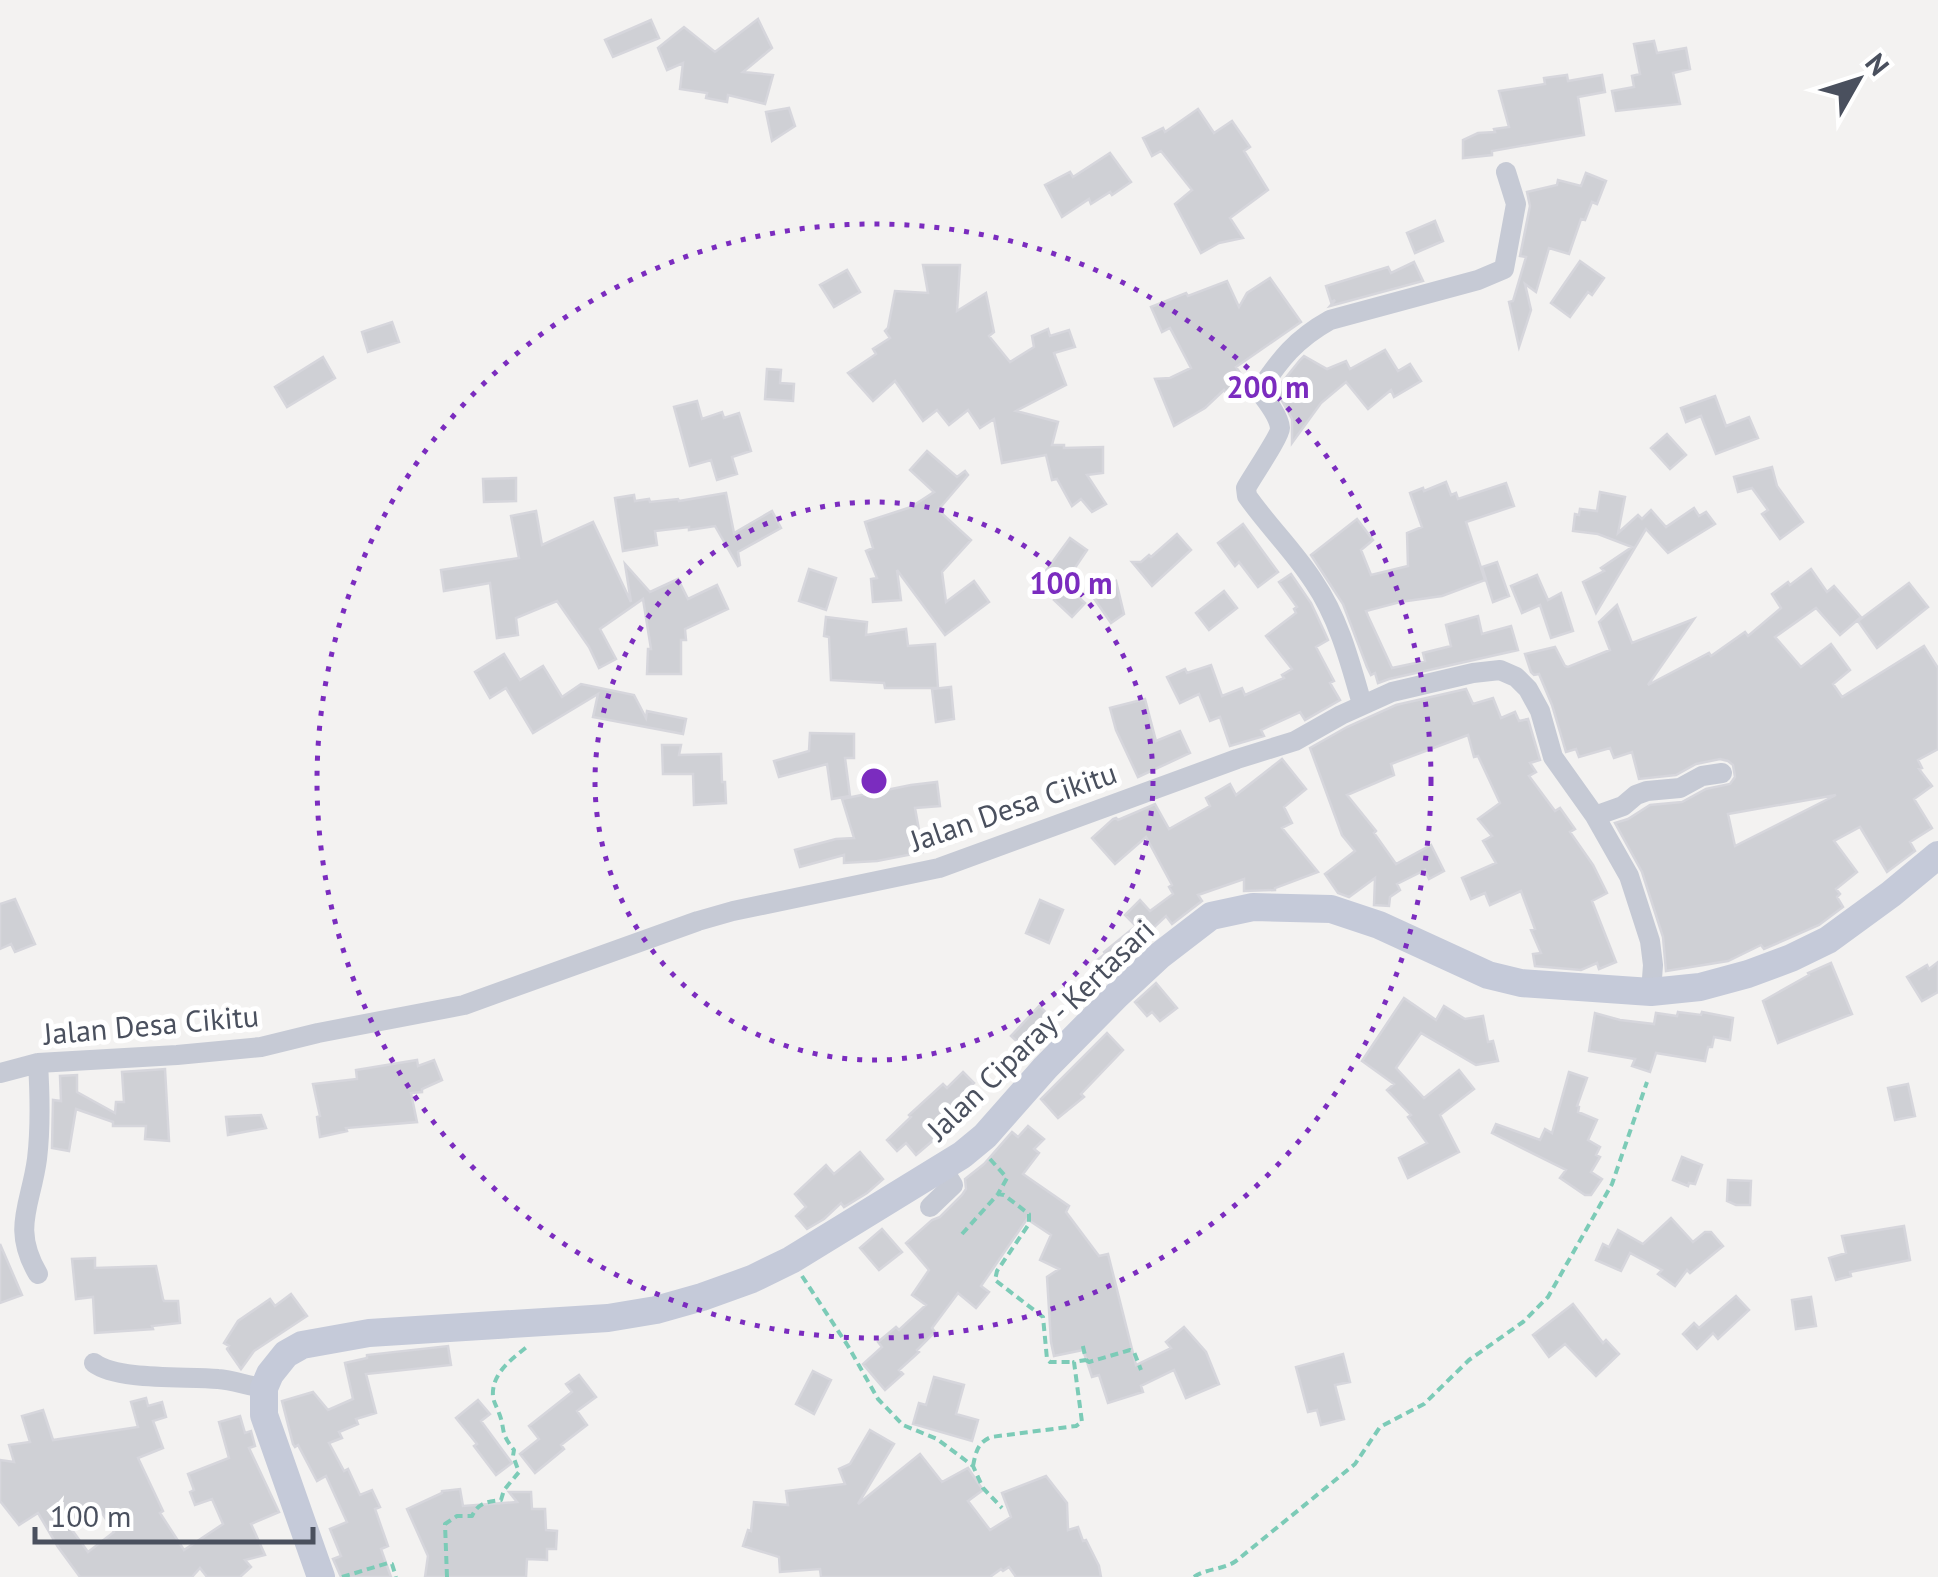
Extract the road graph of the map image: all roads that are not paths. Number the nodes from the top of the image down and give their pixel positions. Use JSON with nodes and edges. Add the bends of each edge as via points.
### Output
{"nodes":[{"id":1,"x":1506,"y":172,"type":"dead end"},
{"id":2,"x":1362,"y":704,"type":"junction"},
{"id":3,"x":1722,"y":773,"type":"dead end"},
{"id":4,"x":1595,"y":816,"type":"junction"},
{"id":5,"x":1938,"y":856,"type":"edge"},
{"id":6,"x":1652,"y":992,"type":"junction"},
{"id":7,"x":38,"y":1063,"type":"junction"},
{"id":8,"x":0,"y":1073,"type":"edge"},
{"id":9,"x":942,"y":1169,"type":"junction"},
{"id":10,"x":930,"y":1207,"type":"dead end"},
{"id":11,"x":38,"y":1274,"type":"dead end"},
{"id":12,"x":94,"y":1363,"type":"dead end"},
{"id":13,"x":264,"y":1388,"type":"junction"},
{"id":14,"x":322,"y":1577,"type":"edge"}],
"edges":[{"from":1,"to":2,"type":"street","via":[[1516,204],[1504,269],[1330,320],[1291,347],[1259,391],[1280,427],[1247,496],[1322,594]]},
{"from":2,"to":4,"type":"street","name":"Jalan Desa Cikitu","via":[[1421,684],[1507,672],[1528,689],[1554,757]]},
{"from":2,"to":7,"type":"street","name":"Jalan Desa Cikitu","via":[[1294,742],[940,868],[698,920],[464,1005],[261,1047]]},
{"from":3,"to":4,"type":"street","via":[[1636,795]]},
{"from":4,"to":6,"type":"street","name":"Jalan Desa Cikitu","via":[[1644,918]]},
{"from":5,"to":6,"type":"main road","name":"Jalan Ciparay - Kertasari","via":[[1828,940],[1791,958],[1728,980]]},
{"from":6,"to":9,"type":"main road","name":"Jalan Ciparay - Kertasari","via":[[1488,976],[1331,909],[1234,909],[1211,916],[1159,956],[985,1136]]},
{"from":7,"to":8,"type":"street","name":"Jalan Desa Cikitu"},
{"from":7,"to":11,"type":"street","via":[[42,1117],[24,1216],[24,1242]]},
{"from":9,"to":10,"type":"street","via":[[953,1185]]},
{"from":9,"to":13,"type":"main road","name":"Jalan Ciparay - Kertasari","via":[[791,1260],[726,1290],[608,1318],[369,1333],[302,1345],[276,1364]]},
{"from":12,"to":13,"type":"street","via":[[122,1374]]},
{"from":13,"to":14,"type":"main road","via":[[264,1415]]}]}
